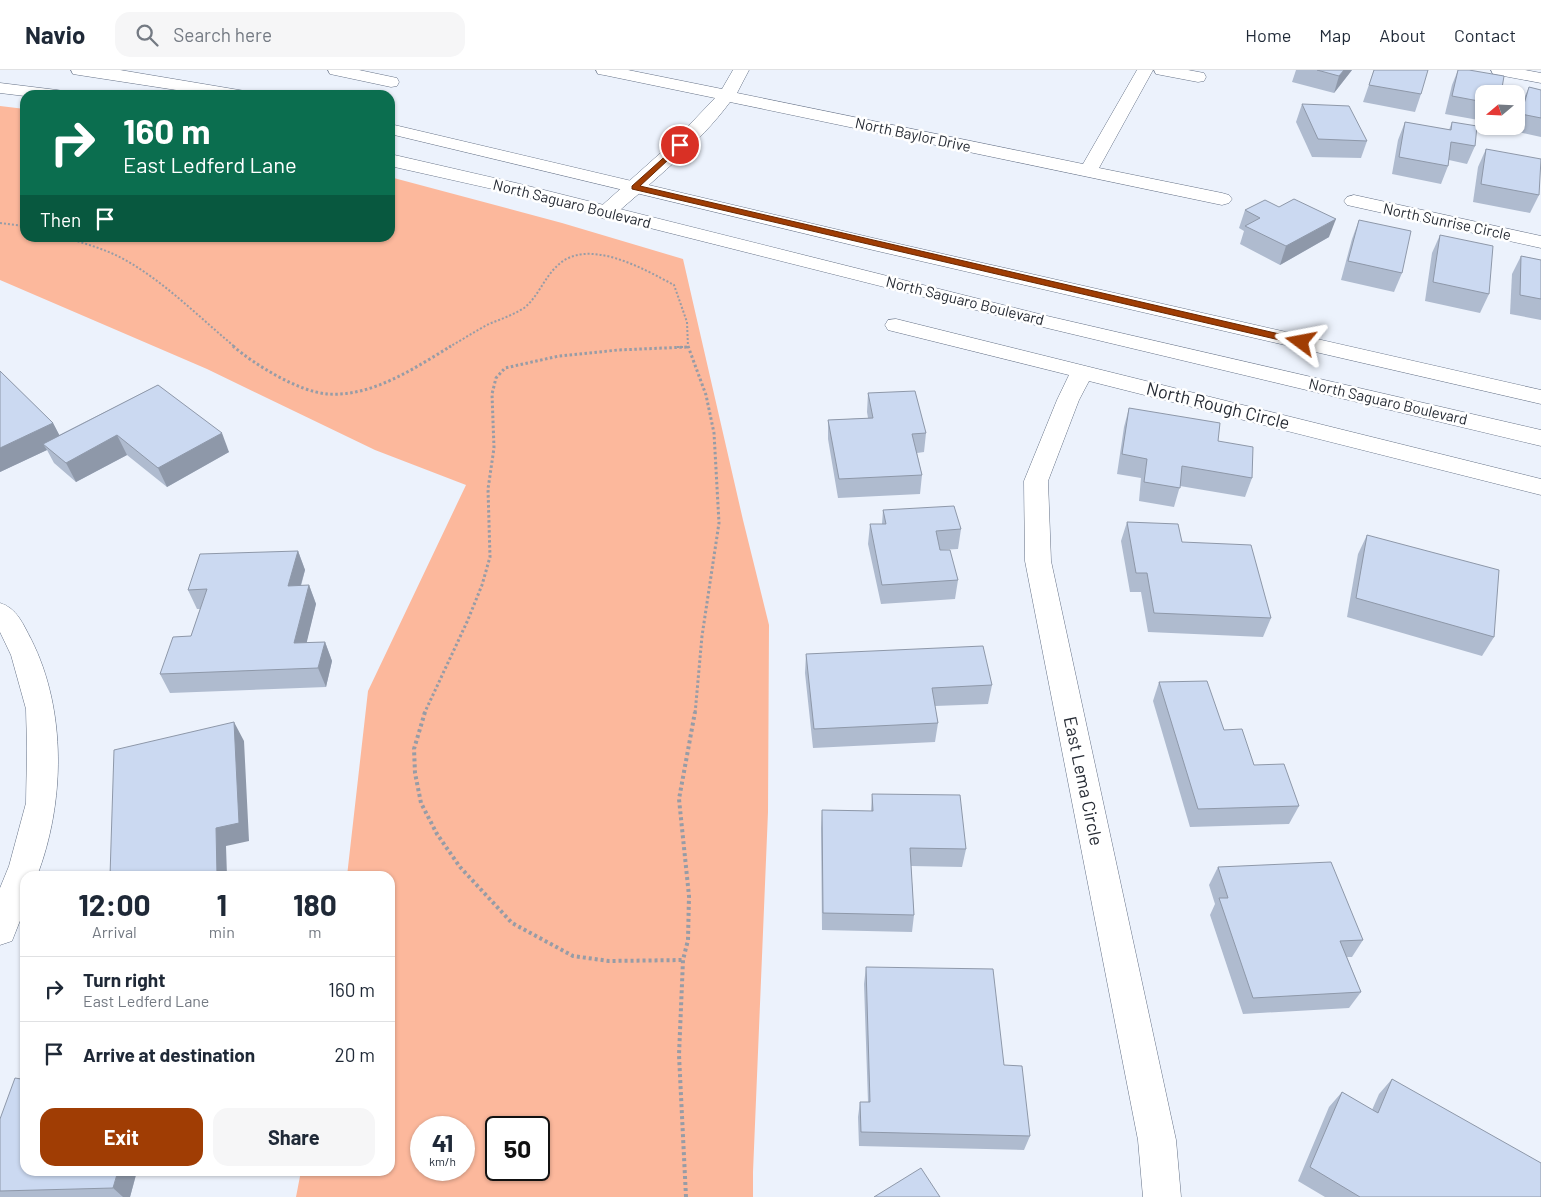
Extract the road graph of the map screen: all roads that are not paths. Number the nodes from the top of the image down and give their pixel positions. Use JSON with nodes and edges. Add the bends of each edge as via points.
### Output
{"nodes":[{"id":1,"x":79,"y":70,"type":"edge"},
{"id":2,"x":336,"y":70,"type":"edge"},
{"id":3,"x":604,"y":70,"type":"edge"},
{"id":4,"x":742,"y":70,"type":"edge"},
{"id":5,"x":1145,"y":70,"type":"edge"},
{"id":6,"x":1162,"y":70,"type":"edge"},
{"id":7,"x":1499,"y":70,"type":"edge"},
{"id":8,"x":394,"y":76,"type":"edge"},
{"id":9,"x":1198,"y":77,"type":"dead end"},
{"id":10,"x":1541,"y":78,"type":"edge"},
{"id":11,"x":2,"y":81,"type":"edge"},
{"id":12,"x":37,"y":90,"type":"edge"},
{"id":13,"x":209,"y":90,"type":"edge"},
{"id":14,"x":378,"y":90,"type":"edge"},
{"id":15,"x":726,"y":96,"type":"junction"},
{"id":16,"x":395,"y":130,"type":"edge"},
{"id":17,"x":395,"y":161,"type":"edge"},
{"id":18,"x":1088,"y":171,"type":"junction"},
{"id":19,"x":634,"y":188,"type":"junction"},
{"id":20,"x":1222,"y":199,"type":"dead end"},
{"id":21,"x":1354,"y":201,"type":"dead end"},
{"id":22,"x":605,"y":213,"type":"junction"},
{"id":23,"x":1541,"y":242,"type":"edge"},
{"id":24,"x":896,"y":325,"type":"dead end"},
{"id":25,"x":1082,"y":372,"type":"junction"},
{"id":26,"x":1541,"y":397,"type":"edge"},
{"id":27,"x":1541,"y":438,"type":"edge"},
{"id":28,"x":1541,"y":487,"type":"edge"},
{"id":29,"x":0,"y":613,"type":"edge"},
{"id":30,"x":23,"y":871,"type":"edge"},
{"id":31,"x":20,"y":879,"type":"edge"},
{"id":32,"x":0,"y":930,"type":"edge"},
{"id":33,"x":1162,"y":1197,"type":"edge"}],
"edges":[{"from":1,"to":13,"type":"street"},
{"from":2,"to":8,"type":"street"},
{"from":3,"to":15,"type":"street","name":"North Baylor Drive"},
{"from":4,"to":15,"type":"street"},
{"from":5,"to":18,"type":"street"},
{"from":6,"to":9,"type":"street"},
{"from":7,"to":10,"type":"street"},
{"from":8,"to":14,"type":"street"},
{"from":11,"to":12,"type":"street"},
{"from":15,"to":18,"type":"street","name":"North Baylor Drive"},
{"from":15,"to":19,"type":"street"},
{"from":16,"to":19,"type":"street","name":"North Saguaro Boulevard"},
{"from":17,"to":22,"type":"street","name":"North Saguaro Boulevard"},
{"from":18,"to":20,"type":"street","name":"North Baylor Drive"},
{"from":19,"to":22,"type":"street"},
{"from":19,"to":26,"type":"street","name":"North Saguaro Boulevard"},
{"from":21,"to":23,"type":"street","name":"North Sunrise Circle"},
{"from":22,"to":27,"type":"street","name":"North Saguaro Boulevard"},
{"from":24,"to":25,"type":"street","name":"North Rough Circle"},
{"from":25,"to":28,"type":"street","name":"North Rough Circle"},
{"from":25,"to":33,"type":"street","name":"East Lema Circle","via":[[1036,481],[1038,561],[1157,1140]]},
{"from":29,"to":30,"type":"street","via":[[25,655],[40,709],[41,803]]},
{"from":31,"to":32,"type":"street"}]}
